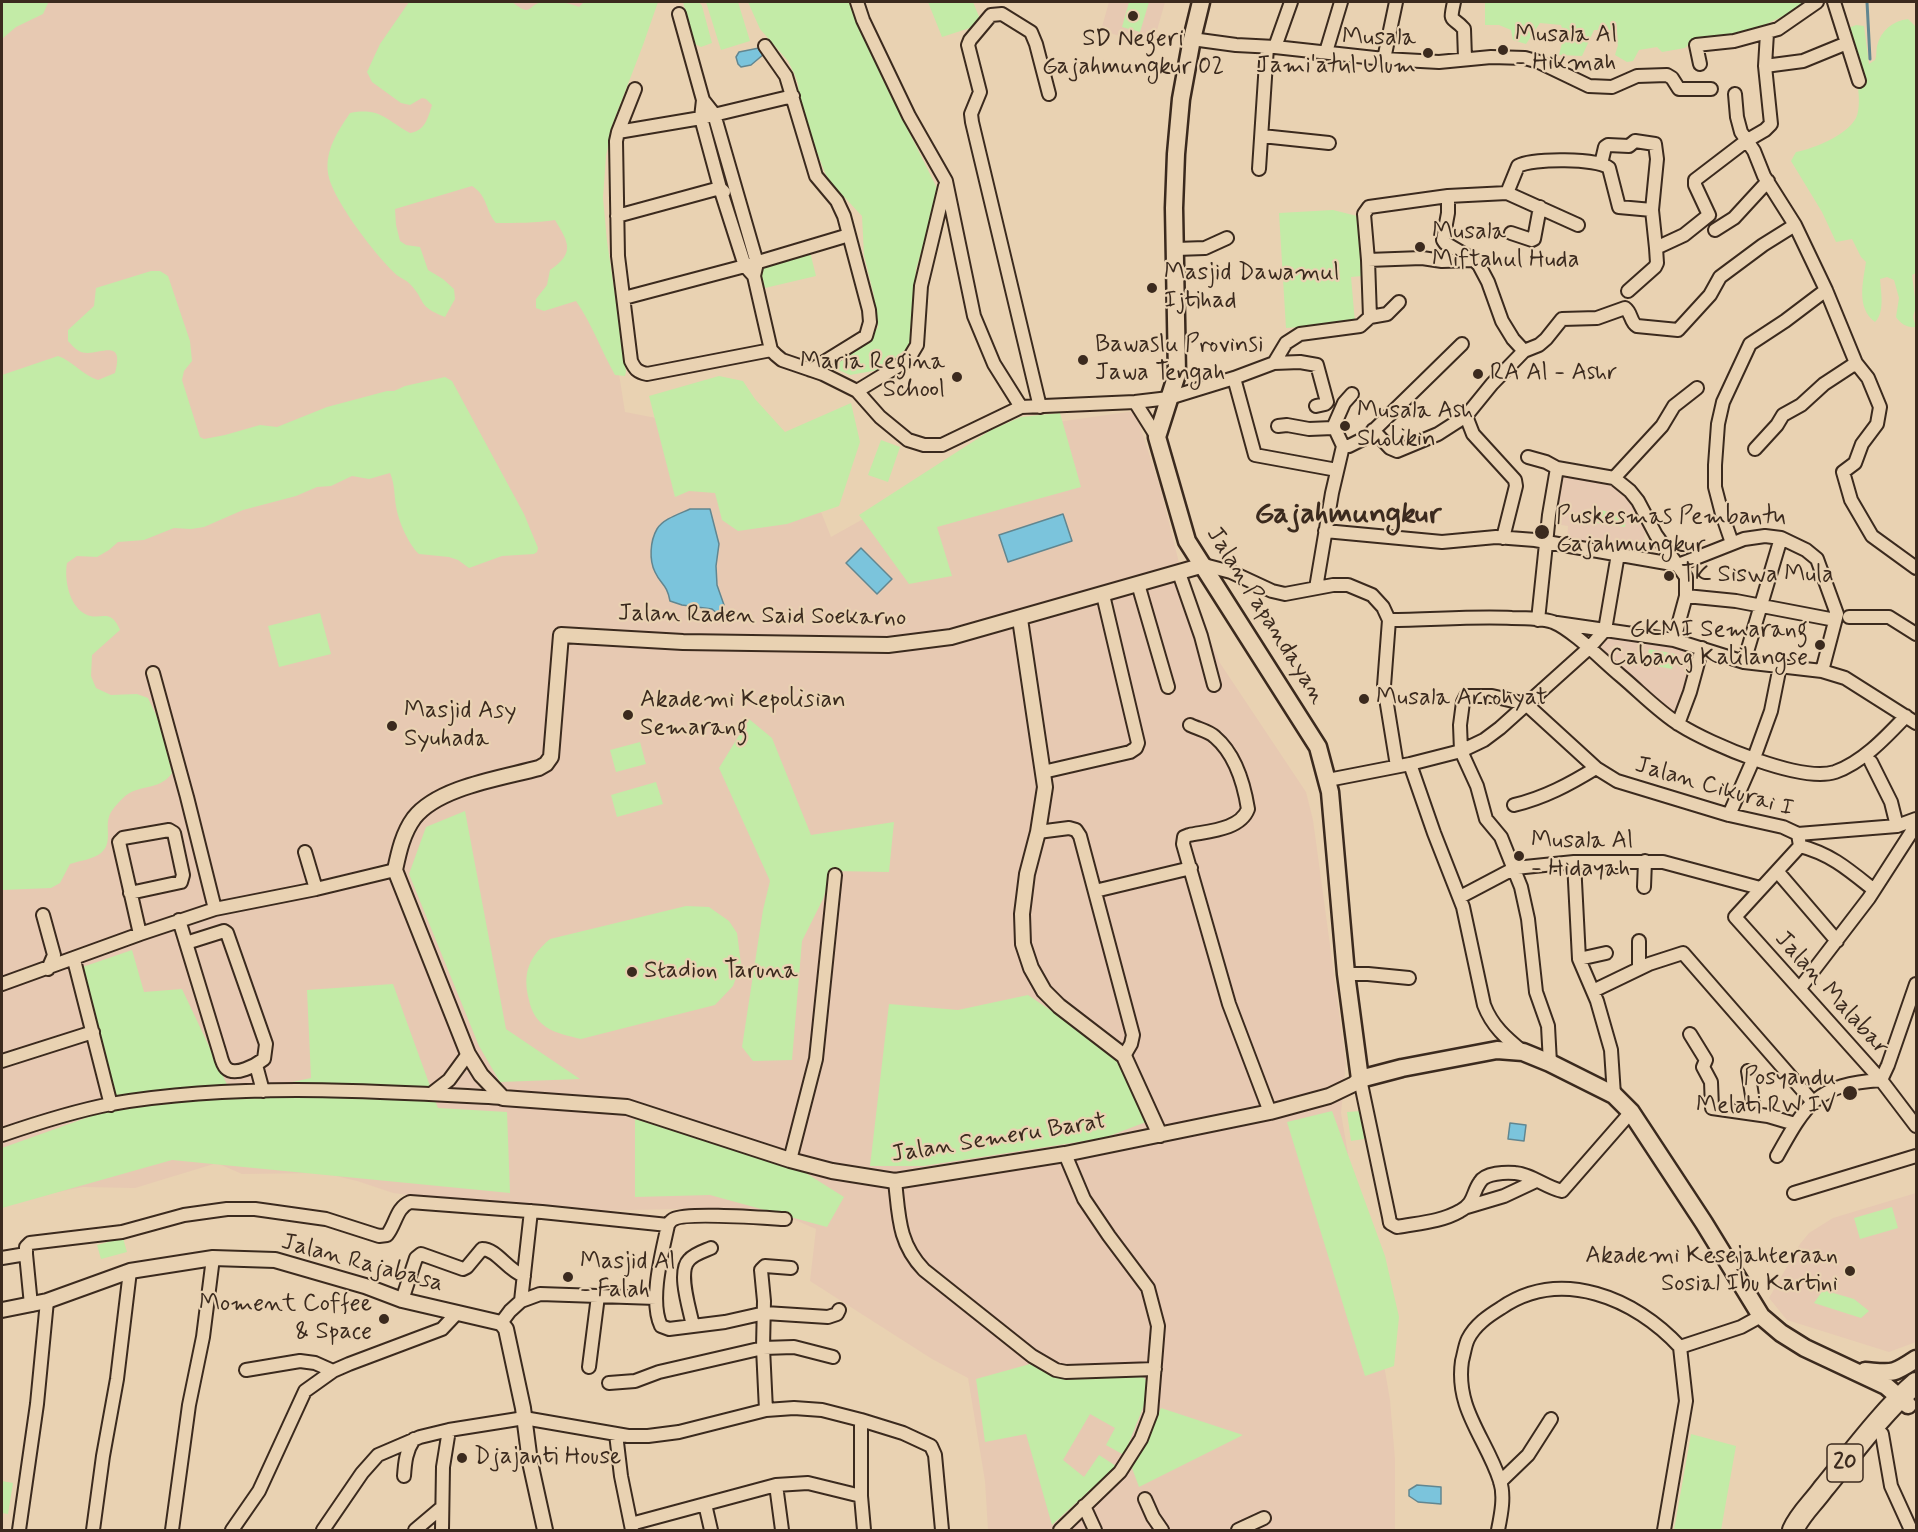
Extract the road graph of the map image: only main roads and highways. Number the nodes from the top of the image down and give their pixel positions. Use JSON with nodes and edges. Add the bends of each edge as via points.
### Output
{"nodes":[{"id":1,"x":1201,"y":2,"type":"edge"},
{"id":2,"x":1917,"y":1360,"type":"edge"},
{"id":3,"x":1852,"y":1370,"type":"junction"},
{"id":4,"x":1912,"y":1394,"type":"edge"},
{"id":5,"x":1793,"y":1530,"type":"edge"},
{"id":6,"x":1804,"y":1530,"type":"edge"}],
"edges":[{"from":1,"to":3,"type":"main road","name":"Jalan Papandayan","via":[[1181,99],[1176,154],[1177,374],[1157,437],[1187,542],[1318,747],[1328,780],[1360,1079],[1497,1050],[1523,1052],[1614,1095],[1631,1112],[1761,1316],[1797,1344]]},
{"from":2,"to":3,"type":"main road","via":[[1890,1373]]},
{"from":2,"to":4,"type":"main road","via":[[1903,1380]]},
{"from":3,"to":4,"type":"main road"},
{"from":4,"to":5,"type":"highway","number":"20","via":[[1810,1504]]},
{"from":4,"to":6,"type":"highway","number":"20"}]}
